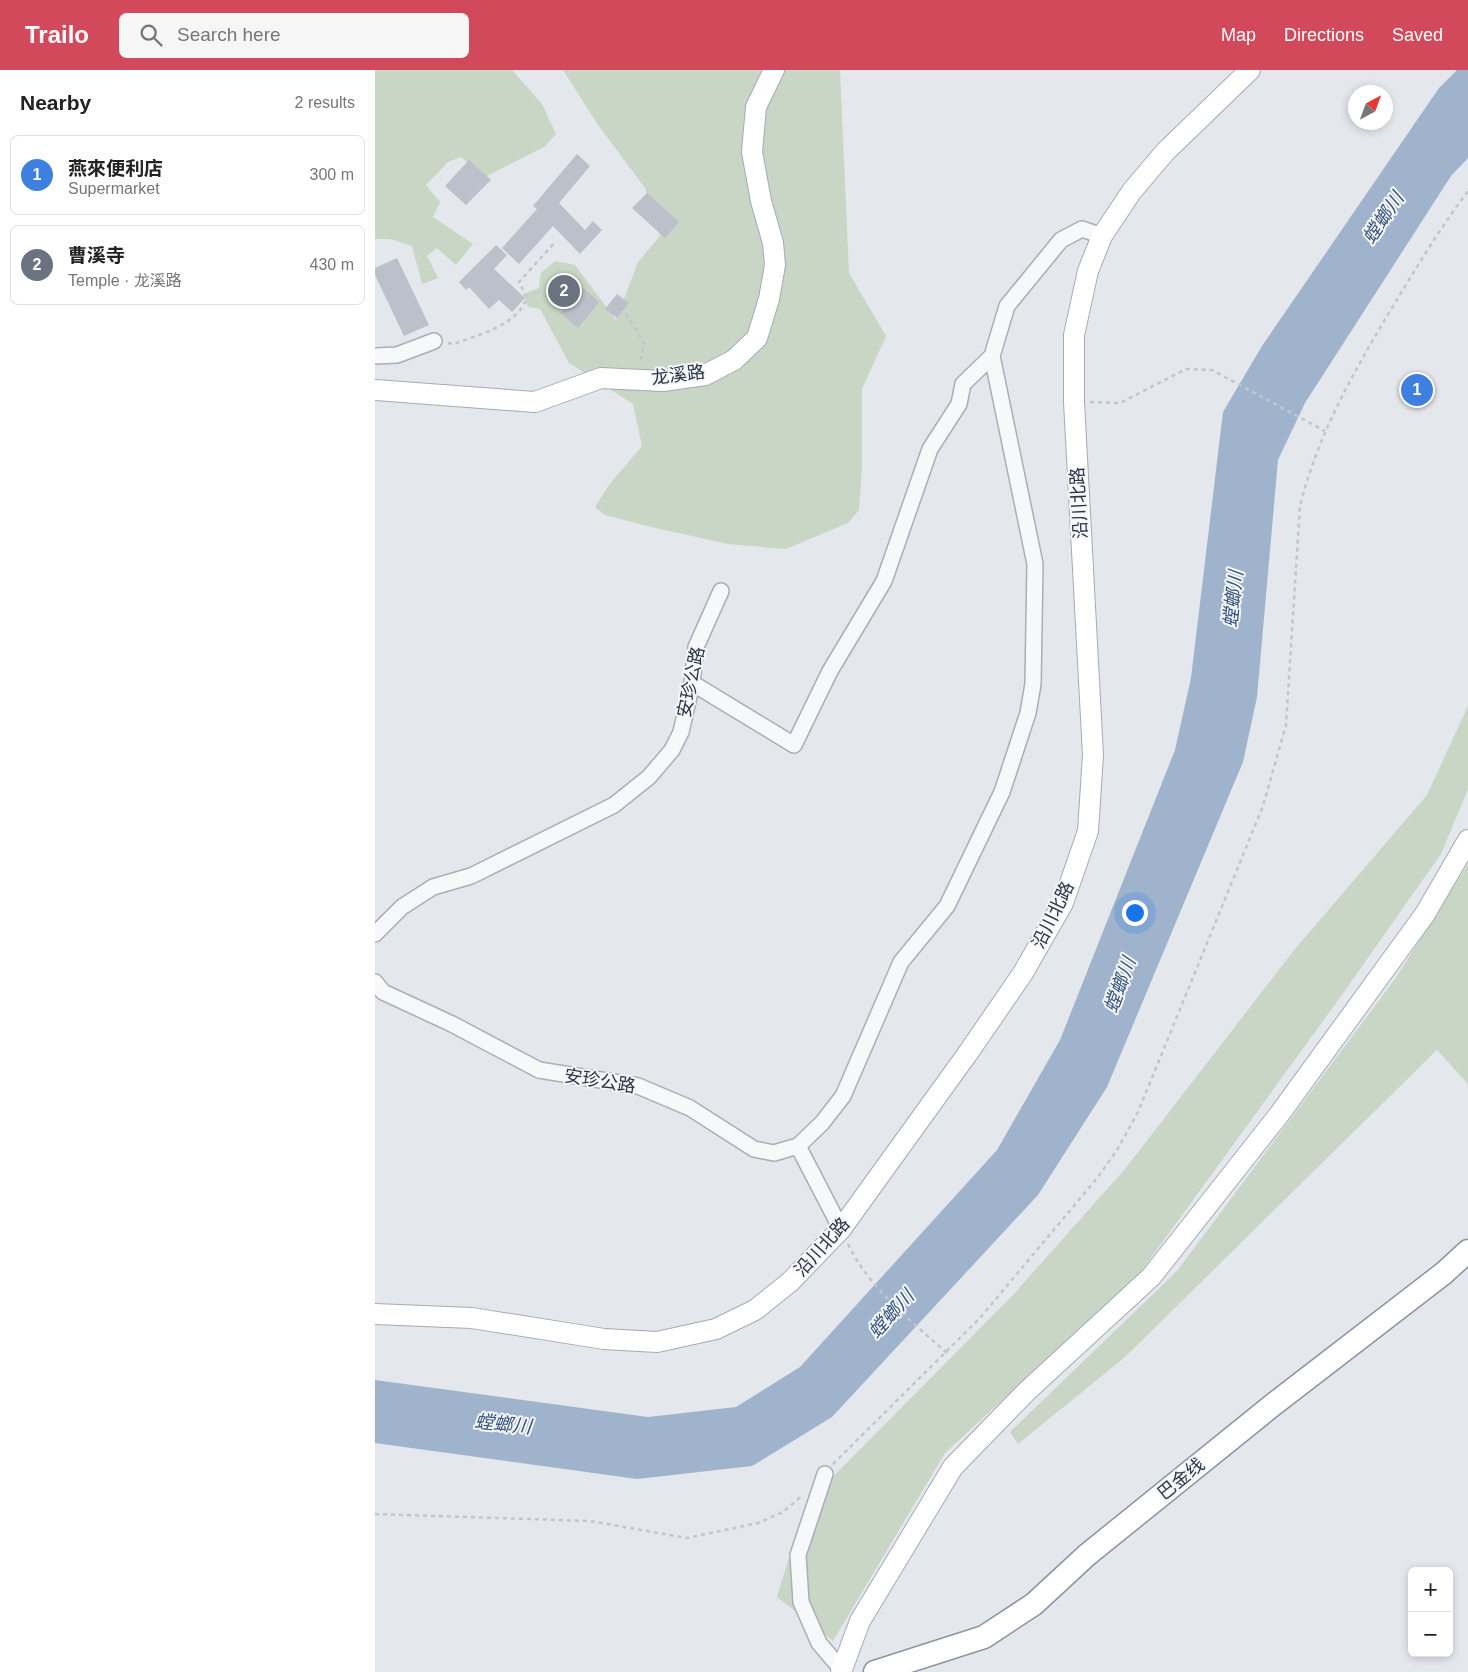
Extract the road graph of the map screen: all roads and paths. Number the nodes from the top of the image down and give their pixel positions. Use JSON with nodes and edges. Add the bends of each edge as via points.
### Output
{"nodes":[{"id":1,"x":774,"y":70,"type":"edge"},
{"id":2,"x":1250,"y":70,"type":"edge"},
{"id":3,"x":1468,"y":191,"type":"edge"},
{"id":4,"x":1102,"y":236,"type":"junction"},
{"id":5,"x":555,"y":242,"type":"dead end"},
{"id":6,"x":626,"y":314,"type":"dead end"},
{"id":7,"x":434,"y":341,"type":"joint"},
{"id":8,"x":375,"y":356,"type":"edge"},
{"id":9,"x":992,"y":356,"type":"junction"},
{"id":10,"x":641,"y":380,"type":"junction"},
{"id":11,"x":375,"y":390,"type":"edge"},
{"id":12,"x":1074,"y":402,"type":"junction"},
{"id":13,"x":1325,"y":430,"type":"junction"},
{"id":14,"x":721,"y":591,"type":"dead end"},
{"id":15,"x":692,"y":683,"type":"junction"},
{"id":16,"x":1468,"y":840,"type":"edge"},
{"id":17,"x":375,"y":934,"type":"edge"},
{"id":18,"x":375,"y":982,"type":"edge"},
{"id":19,"x":798,"y":1146,"type":"junction"},
{"id":20,"x":841,"y":1229,"type":"junction"},
{"id":21,"x":1468,"y":1251,"type":"edge"},
{"id":22,"x":375,"y":1314,"type":"edge"},
{"id":23,"x":947,"y":1353,"type":"junction"},
{"id":24,"x":825,"y":1474,"type":"junction"},
{"id":25,"x":375,"y":1514,"type":"edge"},
{"id":26,"x":841,"y":1671,"type":"edge"},
{"id":27,"x":875,"y":1672,"type":"edge"}],
"edges":[{"from":1,"to":10,"type":"main road","name":"龙溪路","via":[[756,107],[751,152],[775,264],[757,338],[733,360],[705,375],[663,381]]},
{"from":2,"to":4,"type":"main road","name":"沿川北路","via":[[1165,152],[1132,191]]},
{"from":3,"to":13,"type":"path","via":[[1406,284],[1351,376]]},
{"from":4,"to":9,"type":"street","via":[[1083,229],[1061,240],[1007,306]]},
{"from":4,"to":12,"type":"main road","name":"沿川北路","via":[[1088,271],[1074,336]]},
{"from":5,"to":7,"type":"path","via":[[519,282],[527,298],[523,308],[510,320],[454,344]]},
{"from":6,"to":10,"type":"path","via":[[644,343],[640,360]]},
{"from":7,"to":8,"type":"street","via":[[397,355]]},
{"from":9,"to":15,"type":"street","via":[[963,384],[959,404],[930,449],[884,581],[830,671],[794,744]]},
{"from":9,"to":19,"type":"street","via":[[1035,564],[1033,684],[1029,713],[1002,792],[947,906],[901,962],[843,1096]]},
{"from":10,"to":11,"type":"main road","name":"龙溪路","via":[[601,378],[535,402]]},
{"from":12,"to":13,"type":"path","via":[[1120,403],[1186,369],[1212,370]]},
{"from":12,"to":20,"type":"main road","name":"沿川北路","via":[[1093,755],[1088,831],[1063,903],[1023,973]]},
{"from":13,"to":23,"type":"path","via":[[1300,506],[1286,725],[1276,766],[1263,806],[1138,1112],[1098,1177]]},
{"from":14,"to":15,"type":"street","name":"安珍公路","via":[[697,647]]},
{"from":15,"to":17,"type":"street","name":"安珍公路","via":[[681,732],[672,750],[649,777],[614,805],[471,876],[433,887],[402,907]]},
{"from":16,"to":26,"type":"main road","via":[[1425,914],[1278,1116],[1151,1277],[1026,1392],[953,1467],[860,1621]]},
{"from":18,"to":19,"type":"street","name":"安珍公路","via":[[383,992],[539,1070],[638,1086],[690,1108],[754,1149],[774,1153]]},
{"from":19,"to":20,"type":"street"},
{"from":20,"to":22,"type":"main road","name":"沿川北路","via":[[790,1282],[755,1310],[716,1328],[657,1342],[604,1339],[472,1318]]},
{"from":20,"to":23,"type":"path","via":[[857,1264],[871,1282]]},
{"from":21,"to":27,"type":"highway","name":"巴金线","via":[[1087,1555],[1034,1604],[984,1637]]},
{"from":23,"to":24,"type":"path"},
{"from":24,"to":25,"type":"path","via":[[783,1512],[743,1527],[687,1538],[590,1521]]},
{"from":24,"to":26,"type":"street","via":[[798,1555],[801,1602],[819,1643]]}]}
